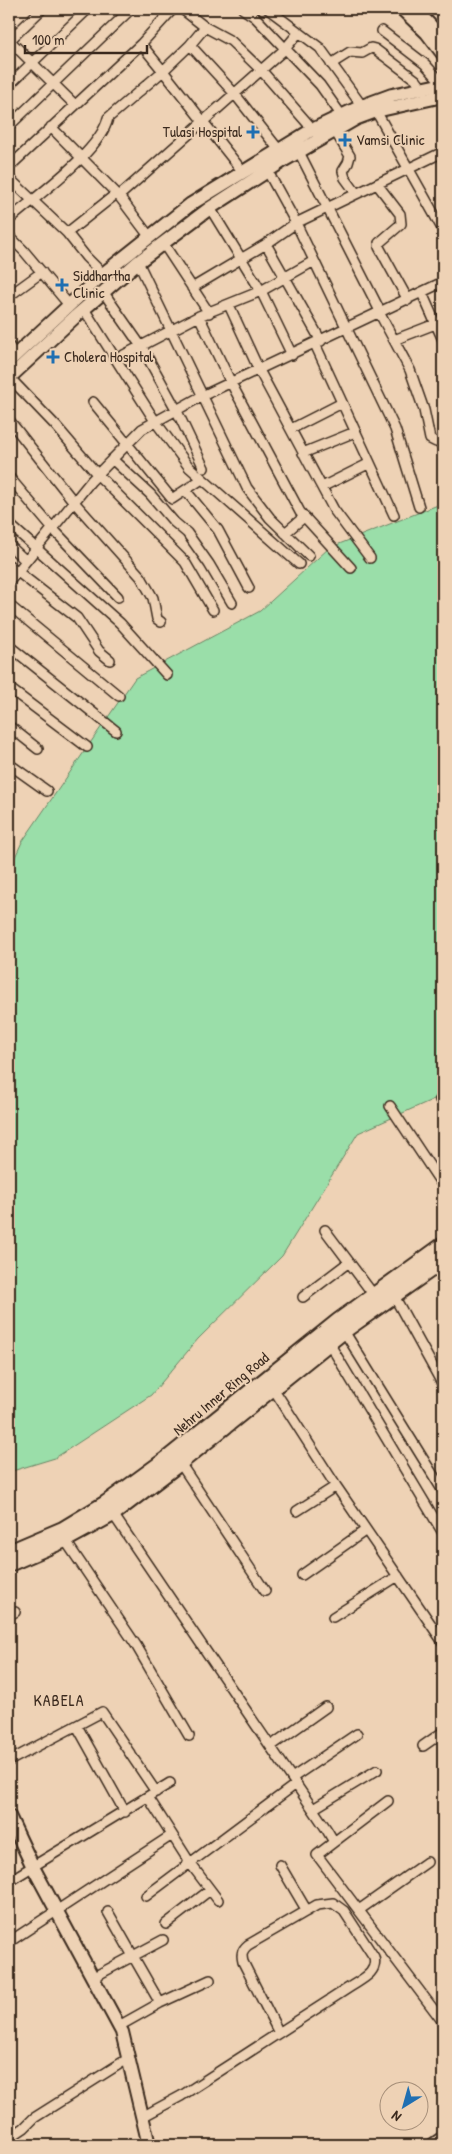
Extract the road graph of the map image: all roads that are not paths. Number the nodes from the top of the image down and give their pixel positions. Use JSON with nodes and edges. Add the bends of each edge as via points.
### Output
{"nodes":[{"id":1,"x":42,"y":9,"type":"edge"},
{"id":2,"x":88,"y":9,"type":"edge"},
{"id":3,"x":131,"y":9,"type":"edge"},
{"id":4,"x":173,"y":9,"type":"edge"},
{"id":5,"x":182,"y":9,"type":"edge"},
{"id":6,"x":243,"y":9,"type":"edge"},
{"id":7,"x":268,"y":9,"type":"edge"},
{"id":8,"x":402,"y":9,"type":"edge"},
{"id":9,"x":415,"y":9,"type":"edge"},
{"id":10,"x":205,"y":27,"type":"junction"},
{"id":11,"x":382,"y":31,"type":"dead end"},
{"id":12,"x":299,"y":32,"type":"junction"},
{"id":13,"x":441,"y":34,"type":"edge"},
{"id":14,"x":9,"y":40,"type":"edge"},
{"id":15,"x":141,"y":44,"type":"junction"},
{"id":16,"x":190,"y":45,"type":"junction"},
{"id":17,"x":285,"y":49,"type":"junction"},
{"id":18,"x":443,"y":54,"type":"edge"},
{"id":19,"x":32,"y":63,"type":"junction"},
{"id":20,"x":331,"y":64,"type":"junction"},
{"id":21,"x":261,"y":70,"type":"junction"},
{"id":22,"x":163,"y":71,"type":"junction"},
{"id":23,"x":54,"y":84,"type":"junction"},
{"id":24,"x":9,"y":85,"type":"edge"},
{"id":25,"x":422,"y":88,"type":"junction"},
{"id":26,"x":443,"y":88,"type":"edge"},
{"id":27,"x":234,"y":93,"type":"junction"},
{"id":28,"x":75,"y":105,"type":"junction"},
{"id":29,"x":362,"y":106,"type":"junction"},
{"id":30,"x":376,"y":111,"type":"junction"},
{"id":31,"x":342,"y":116,"type":"junction"},
{"id":32,"x":202,"y":120,"type":"junction"},
{"id":33,"x":9,"y":126,"type":"edge"},
{"id":34,"x":51,"y":127,"type":"junction"},
{"id":35,"x":336,"y":131,"type":"junction"},
{"id":36,"x":317,"y":134,"type":"junction"},
{"id":37,"x":279,"y":150,"type":"junction"},
{"id":38,"x":299,"y":152,"type":"junction"},
{"id":39,"x":443,"y":152,"type":"edge"},
{"id":40,"x":80,"y":159,"type":"junction"},
{"id":41,"x":9,"y":167,"type":"edge"},
{"id":42,"x":407,"y":168,"type":"junction"},
{"id":43,"x":243,"y":172,"type":"junction"},
{"id":44,"x":268,"y":172,"type":"junction"},
{"id":45,"x":9,"y":178,"type":"edge"},
{"id":46,"x":377,"y":184,"type":"junction"},
{"id":47,"x":356,"y":193,"type":"junction"},
{"id":48,"x":118,"y":195,"type":"junction"},
{"id":49,"x":33,"y":200,"type":"junction"},
{"id":50,"x":328,"y":207,"type":"junction"},
{"id":51,"x":210,"y":208,"type":"junction"},
{"id":52,"x":443,"y":209,"type":"edge"},
{"id":53,"x":434,"y":213,"type":"junction"},
{"id":54,"x":9,"y":220,"type":"edge"},
{"id":55,"x":296,"y":223,"type":"junction"},
{"id":56,"x":443,"y":230,"type":"edge"},
{"id":57,"x":68,"y":233,"type":"junction"},
{"id":58,"x":9,"y":236,"type":"edge"},
{"id":59,"x":149,"y":236,"type":"junction"},
{"id":60,"x":163,"y":243,"type":"junction"},
{"id":61,"x":266,"y":244,"type":"junction"},
{"id":62,"x":241,"y":259,"type":"junction"},
{"id":63,"x":314,"y":261,"type":"junction"},
{"id":64,"x":138,"y":262,"type":"junction"},
{"id":65,"x":42,"y":272,"type":"junction"},
{"id":66,"x":103,"y":274,"type":"junction"},
{"id":67,"x":286,"y":277,"type":"junction"},
{"id":68,"x":443,"y":282,"type":"edge"},
{"id":69,"x":192,"y":288,"type":"junction"},
{"id":70,"x":261,"y":291,"type":"junction"},
{"id":71,"x":104,"y":292,"type":"junction"},
{"id":72,"x":422,"y":293,"type":"junction"},
{"id":73,"x":9,"y":296,"type":"edge"},
{"id":74,"x":408,"y":300,"type":"junction"},
{"id":75,"x":69,"y":305,"type":"junction"},
{"id":76,"x":230,"y":305,"type":"junction"},
{"id":77,"x":84,"y":308,"type":"junction"},
{"id":78,"x":381,"y":313,"type":"junction"},
{"id":79,"x":209,"y":314,"type":"junction"},
{"id":80,"x":199,"y":316,"type":"junction"},
{"id":81,"x":439,"y":322,"type":"edge"},
{"id":82,"x":348,"y":329,"type":"junction"},
{"id":83,"x":171,"y":331,"type":"junction"},
{"id":84,"x":394,"y":340,"type":"junction"},
{"id":85,"x":443,"y":340,"type":"edge"},
{"id":86,"x":318,"y":343,"type":"junction"},
{"id":87,"x":141,"y":346,"type":"junction"},
{"id":88,"x":11,"y":354,"type":"edge"},
{"id":89,"x":292,"y":355,"type":"junction"},
{"id":90,"x":116,"y":359,"type":"junction"},
{"id":91,"x":259,"y":370,"type":"junction"},
{"id":92,"x":9,"y":378,"type":"edge"},
{"id":93,"x":230,"y":383,"type":"junction"},
{"id":94,"x":202,"y":396,"type":"junction"},
{"id":95,"x":93,"y":402,"type":"dead end"},
{"id":96,"x":342,"y":403,"type":"junction"},
{"id":97,"x":176,"y":409,"type":"junction"},
{"id":98,"x":9,"y":420,"type":"edge"},
{"id":99,"x":156,"y":421,"type":"junction"},
{"id":100,"x":291,"y":429,"type":"junction"},
{"id":101,"x":355,"y":432,"type":"junction"},
{"id":102,"x":128,"y":443,"type":"junction"},
{"id":103,"x":443,"y":443,"type":"edge"},
{"id":104,"x":303,"y":453,"type":"junction"},
{"id":105,"x":112,"y":459,"type":"junction"},
{"id":106,"x":370,"y":463,"type":"junction"},
{"id":107,"x":204,"y":468,"type":"dead end"},
{"id":108,"x":97,"y":474,"type":"junction"},
{"id":109,"x":9,"y":477,"type":"edge"},
{"id":110,"x":202,"y":479,"type":"junction"},
{"id":111,"x":322,"y":487,"type":"junction"},
{"id":112,"x":186,"y":491,"type":"junction"},
{"id":113,"x":74,"y":502,"type":"junction"},
{"id":114,"x":420,"y":507,"type":"dead end"},
{"id":115,"x":394,"y":515,"type":"dead end"},
{"id":116,"x":304,"y":517,"type":"junction"},
{"id":117,"x":9,"y":524,"type":"edge"},
{"id":118,"x":52,"y":528,"type":"junction"},
{"id":119,"x":285,"y":533,"type":"junction"},
{"id":120,"x":9,"y":545,"type":"edge"},
{"id":121,"x":36,"y":549,"type":"junction"},
{"id":122,"x":309,"y":556,"type":"dead end"},
{"id":123,"x":370,"y":558,"type":"dead end"},
{"id":124,"x":26,"y":561,"type":"junction"},
{"id":125,"x":299,"y":564,"type":"dead end"},
{"id":126,"x":9,"y":565,"type":"edge"},
{"id":127,"x":351,"y":568,"type":"dead end"},
{"id":128,"x":16,"y":573,"type":"junction"},
{"id":129,"x":9,"y":582,"type":"edge"},
{"id":130,"x":249,"y":588,"type":"dead end"},
{"id":131,"x":118,"y":598,"type":"dead end"},
{"id":132,"x":232,"y":603,"type":"dead end"},
{"id":133,"x":9,"y":605,"type":"edge"},
{"id":134,"x":212,"y":610,"type":"dead end"},
{"id":135,"x":161,"y":622,"type":"dead end"},
{"id":136,"x":9,"y":646,"type":"edge"},
{"id":137,"x":110,"y":660,"type":"dead end"},
{"id":138,"x":167,"y":675,"type":"dead end"},
{"id":139,"x":9,"y":688,"type":"edge"},
{"id":140,"x":120,"y":696,"type":"dead end"},
{"id":141,"x":9,"y":726,"type":"edge"},
{"id":142,"x":116,"y":731,"type":"dead end"},
{"id":143,"x":86,"y":747,"type":"dead end"},
{"id":144,"x":38,"y":749,"type":"dead end"},
{"id":145,"x":9,"y":764,"type":"edge"},
{"id":146,"x":47,"y":791,"type":"dead end"},
{"id":147,"x":390,"y":1106,"type":"dead end"},
{"id":148,"x":443,"y":1186,"type":"edge"},
{"id":149,"x":325,"y":1230,"type":"dead end"},
{"id":150,"x":443,"y":1245,"type":"edge"},
{"id":151,"x":443,"y":1261,"type":"edge"},
{"id":152,"x":349,"y":1262,"type":"junction"},
{"id":153,"x":394,"y":1296,"type":"junction"},
{"id":154,"x":304,"y":1297,"type":"dead end"},
{"id":155,"x":378,"y":1300,"type":"junction"},
{"id":156,"x":344,"y":1331,"type":"junction"},
{"id":157,"x":329,"y":1344,"type":"junction"},
{"id":158,"x":443,"y":1384,"type":"edge"},
{"id":159,"x":273,"y":1388,"type":"junction"},
{"id":160,"x":180,"y":1463,"type":"junction"},
{"id":161,"x":336,"y":1486,"type":"junction"},
{"id":162,"x":443,"y":1491,"type":"edge"},
{"id":163,"x":297,"y":1511,"type":"dead end"},
{"id":164,"x":113,"y":1514,"type":"junction"},
{"id":165,"x":366,"y":1530,"type":"junction"},
{"id":166,"x":443,"y":1533,"type":"edge"},
{"id":167,"x":65,"y":1540,"type":"junction"},
{"id":168,"x":9,"y":1552,"type":"edge"},
{"id":169,"x":9,"y":1564,"type":"edge"},
{"id":170,"x":302,"y":1575,"type":"dead end"},
{"id":171,"x":398,"y":1576,"type":"junction"},
{"id":172,"x":265,"y":1591,"type":"dead end"},
{"id":173,"x":332,"y":1617,"type":"dead end"},
{"id":174,"x":443,"y":1642,"type":"edge"},
{"id":175,"x":326,"y":1707,"type":"dead end"},
{"id":176,"x":77,"y":1726,"type":"junction"},
{"id":177,"x":443,"y":1732,"type":"edge"},
{"id":178,"x":357,"y":1734,"type":"dead end"},
{"id":179,"x":189,"y":1736,"type":"dead end"},
{"id":180,"x":271,"y":1746,"type":"junction"},
{"id":181,"x":423,"y":1746,"type":"dead end"},
{"id":182,"x":9,"y":1761,"type":"edge"},
{"id":183,"x":378,"y":1770,"type":"dead end"},
{"id":184,"x":294,"y":1781,"type":"junction"},
{"id":185,"x":170,"y":1783,"type":"dead end"},
{"id":186,"x":156,"y":1792,"type":"junction"},
{"id":187,"x":148,"y":1797,"type":"junction"},
{"id":188,"x":388,"y":1801,"type":"dead end"},
{"id":189,"x":313,"y":1809,"type":"junction"},
{"id":190,"x":125,"y":1812,"type":"junction"},
{"id":191,"x":9,"y":1818,"type":"edge"},
{"id":192,"x":172,"y":1836,"type":"junction"},
{"id":193,"x":334,"y":1842,"type":"junction"},
{"id":194,"x":427,"y":1862,"type":"dead end"},
{"id":195,"x":190,"y":1863,"type":"junction"},
{"id":196,"x":280,"y":1865,"type":"dead end"},
{"id":197,"x":33,"y":1867,"type":"junction"},
{"id":198,"x":9,"y":1881,"type":"edge"},
{"id":199,"x":210,"y":1890,"type":"junction"},
{"id":200,"x":146,"y":1896,"type":"dead end"},
{"id":201,"x":218,"y":1900,"type":"dead end"},
{"id":202,"x":57,"y":1909,"type":"junction"},
{"id":203,"x":358,"y":1910,"type":"junction"},
{"id":204,"x":307,"y":1911,"type":"junction"},
{"id":205,"x":108,"y":1912,"type":"dead end"},
{"id":206,"x":166,"y":1924,"type":"dead end"},
{"id":207,"x":163,"y":1940,"type":"dead end"},
{"id":208,"x":9,"y":1942,"type":"edge"},
{"id":209,"x":133,"y":1956,"type":"junction"},
{"id":210,"x":92,"y":1978,"type":"junction"},
{"id":211,"x":210,"y":1980,"type":"dead end"},
{"id":212,"x":160,"y":2003,"type":"junction"},
{"id":213,"x":443,"y":2022,"type":"edge"},
{"id":214,"x":119,"y":2026,"type":"junction"},
{"id":215,"x":279,"y":2033,"type":"junction"},
{"id":216,"x":129,"y":2058,"type":"junction"},
{"id":217,"x":142,"y":2117,"type":"junction"},
{"id":218,"x":9,"y":2138,"type":"edge"},
{"id":219,"x":443,"y":2138,"type":"edge"},
{"id":220,"x":149,"y":2145,"type":"edge"},
{"id":221,"x":433,"y":2145,"type":"edge"}],
"edges":[{"from":1,"to":14,"type":"street"},
{"from":2,"to":19,"type":"street"},
{"from":3,"to":23,"type":"street"},
{"from":4,"to":15,"type":"street"},
{"from":5,"to":10,"type":"street"},
{"from":6,"to":17,"type":"street"},
{"from":7,"to":12,"type":"street"},
{"from":8,"to":18,"type":"street"},
{"from":9,"to":13,"type":"street"},
{"from":10,"to":16,"type":"street"},
{"from":10,"to":21,"type":"street","via":[[231,41]]},
{"from":11,"to":26,"type":"street","via":[[425,64]]},
{"from":12,"to":17,"type":"street"},
{"from":12,"to":20,"type":"street","via":[[320,48]]},
{"from":14,"to":19,"type":"street"},
{"from":15,"to":22,"type":"street"},
{"from":15,"to":28,"type":"street"},
{"from":16,"to":22,"type":"street"},
{"from":16,"to":27,"type":"street"},
{"from":17,"to":21,"type":"street"},
{"from":17,"to":31,"type":"street","via":[[320,84]]},
{"from":19,"to":23,"type":"street"},
{"from":19,"to":24,"type":"street"},
{"from":20,"to":25,"type":"street","via":[[350,52],[362,53],[371,48],[416,80]]},
{"from":20,"to":29,"type":"street"},
{"from":21,"to":27,"type":"street"},
{"from":21,"to":36,"type":"street"},
{"from":22,"to":32,"type":"street"},
{"from":22,"to":40,"type":"street","via":[[108,118],[106,127]]},
{"from":23,"to":28,"type":"street"},
{"from":23,"to":33,"type":"street"},
{"from":25,"to":26,"type":"street"},
{"from":25,"to":29,"type":"street"},
{"from":26,"to":30,"type":"street"},
{"from":27,"to":32,"type":"street"},
{"from":27,"to":37,"type":"street"},
{"from":28,"to":34,"type":"street"},
{"from":29,"to":31,"type":"street"},
{"from":30,"to":35,"type":"street"},
{"from":30,"to":42,"type":"street"},
{"from":31,"to":36,"type":"street"},
{"from":32,"to":43,"type":"street"},
{"from":32,"to":48,"type":"street"},
{"from":34,"to":40,"type":"street"},
{"from":34,"to":41,"type":"street"},
{"from":35,"to":36,"type":"street"},
{"from":35,"to":47,"type":"street","via":[[350,156],[343,174]]},
{"from":36,"to":37,"type":"street"},
{"from":36,"to":38,"type":"street"},
{"from":37,"to":43,"type":"street"},
{"from":38,"to":44,"type":"street"},
{"from":38,"to":50,"type":"street"},
{"from":39,"to":42,"type":"street"},
{"from":40,"to":48,"type":"street"},
{"from":40,"to":49,"type":"street"},
{"from":42,"to":46,"type":"street"},
{"from":42,"to":53,"type":"street"},
{"from":43,"to":59,"type":"street","via":[[191,204]]},
{"from":44,"to":51,"type":"street"},
{"from":44,"to":55,"type":"street"},
{"from":45,"to":49,"type":"street"},
{"from":46,"to":47,"type":"street"},
{"from":46,"to":74,"type":"street","via":[[400,214],[401,224],[379,243]]},
{"from":47,"to":50,"type":"street"},
{"from":48,"to":57,"type":"street"},
{"from":48,"to":59,"type":"street"},
{"from":49,"to":54,"type":"street"},
{"from":49,"to":57,"type":"street"},
{"from":50,"to":55,"type":"street"},
{"from":50,"to":78,"type":"street"},
{"from":51,"to":60,"type":"street"},
{"from":51,"to":62,"type":"street"},
{"from":52,"to":53,"type":"street"},
{"from":53,"to":56,"type":"street"},
{"from":55,"to":61,"type":"street"},
{"from":55,"to":63,"type":"street"},
{"from":57,"to":66,"type":"street","via":[[86,258]]},
{"from":58,"to":65,"type":"street"},
{"from":59,"to":66,"type":"street"},
{"from":60,"to":64,"type":"street"},
{"from":60,"to":69,"type":"street"},
{"from":61,"to":62,"type":"street"},
{"from":61,"to":67,"type":"street"},
{"from":62,"to":69,"type":"street"},
{"from":62,"to":70,"type":"street"},
{"from":63,"to":67,"type":"street"},
{"from":63,"to":82,"type":"street"},
{"from":64,"to":71,"type":"street"},
{"from":64,"to":83,"type":"street"},
{"from":65,"to":73,"type":"street"},
{"from":65,"to":75,"type":"street"},
{"from":66,"to":75,"type":"street"},
{"from":67,"to":70,"type":"street"},
{"from":67,"to":86,"type":"street"},
{"from":68,"to":72,"type":"street"},
{"from":69,"to":79,"type":"street"},
{"from":70,"to":76,"type":"street"},
{"from":70,"to":89,"type":"street"},
{"from":71,"to":77,"type":"street"},
{"from":71,"to":87,"type":"street"},
{"from":72,"to":74,"type":"street"},
{"from":72,"to":81,"type":"street"},
{"from":74,"to":78,"type":"street"},
{"from":75,"to":88,"type":"street"},
{"from":76,"to":79,"type":"street"},
{"from":76,"to":91,"type":"street"},
{"from":77,"to":90,"type":"street"},
{"from":77,"to":92,"type":"street"},
{"from":78,"to":82,"type":"street"},
{"from":78,"to":84,"type":"street"},
{"from":79,"to":80,"type":"street"},
{"from":80,"to":83,"type":"street"},
{"from":80,"to":93,"type":"street"},
{"from":81,"to":84,"type":"street"},
{"from":81,"to":85,"type":"street"},
{"from":82,"to":86,"type":"street"},
{"from":82,"to":114,"type":"street","via":[[395,429]]},
{"from":83,"to":87,"type":"street"},
{"from":83,"to":94,"type":"street"},
{"from":84,"to":103,"type":"street","via":[[410,370],[430,439]]},
{"from":86,"to":89,"type":"street"},
{"from":86,"to":96,"type":"street"},
{"from":87,"to":90,"type":"street"},
{"from":87,"to":97,"type":"street"},
{"from":89,"to":91,"type":"street"},
{"from":90,"to":99,"type":"street"},
{"from":91,"to":93,"type":"street"},
{"from":91,"to":100,"type":"street"},
{"from":92,"to":108,"type":"street"},
{"from":93,"to":94,"type":"street"},
{"from":93,"to":116,"type":"street"},
{"from":94,"to":97,"type":"street"},
{"from":94,"to":119,"type":"street","via":[[247,488]]},
{"from":95,"to":102,"type":"street"},
{"from":96,"to":100,"type":"street"},
{"from":96,"to":101,"type":"street"},
{"from":97,"to":99,"type":"street"},
{"from":97,"to":107,"type":"street"},
{"from":98,"to":113,"type":"street"},
{"from":99,"to":102,"type":"street"},
{"from":99,"to":110,"type":"street","via":[[189,467]]},
{"from":100,"to":104,"type":"street"},
{"from":101,"to":104,"type":"street"},
{"from":101,"to":106,"type":"street"},
{"from":102,"to":105,"type":"street"},
{"from":102,"to":112,"type":"street","via":[[172,499]]},
{"from":104,"to":111,"type":"street"},
{"from":105,"to":108,"type":"street"},
{"from":105,"to":132,"type":"street","via":[[187,533]]},
{"from":106,"to":111,"type":"street"},
{"from":106,"to":115,"type":"street"},
{"from":108,"to":113,"type":"street"},
{"from":108,"to":134,"type":"street","via":[[185,562]]},
{"from":109,"to":118,"type":"street"},
{"from":110,"to":112,"type":"street"},
{"from":110,"to":125,"type":"street"},
{"from":111,"to":123,"type":"street","via":[[334,510]]},
{"from":112,"to":130,"type":"street","via":[[218,530]]},
{"from":113,"to":118,"type":"street"},
{"from":113,"to":135,"type":"street","via":[[141,577]]},
{"from":116,"to":119,"type":"street"},
{"from":116,"to":127,"type":"street"},
{"from":117,"to":121,"type":"street"},
{"from":118,"to":121,"type":"street"},
{"from":118,"to":131,"type":"street"},
{"from":119,"to":122,"type":"street"},
{"from":120,"to":124,"type":"street"},
{"from":121,"to":124,"type":"street"},
{"from":121,"to":138,"type":"street","via":[[120,623]]},
{"from":124,"to":128,"type":"street"},
{"from":126,"to":128,"type":"street"},
{"from":128,"to":129,"type":"street"},
{"from":128,"to":137,"type":"street","via":[[77,618],[99,651]]},
{"from":133,"to":140,"type":"street"},
{"from":136,"to":142,"type":"street"},
{"from":139,"to":143,"type":"street"},
{"from":141,"to":144,"type":"street"},
{"from":145,"to":146,"type":"street"},
{"from":147,"to":148,"type":"street"},
{"from":149,"to":152,"type":"street"},
{"from":150,"to":155,"type":"main road","name":"Nehru Inner Ring Road"},
{"from":151,"to":153,"type":"main road","name":"Nehru Inner Ring Road"},
{"from":152,"to":154,"type":"street"},
{"from":152,"to":155,"type":"street"},
{"from":153,"to":155,"type":"main road","name":"Nehru Inner Ring Road"},
{"from":153,"to":158,"type":"street"},
{"from":155,"to":156,"type":"main road","name":"Nehru Inner Ring Road"},
{"from":155,"to":168,"type":"main road","name":"Nehru Inner Ring Road","via":[[277,1368],[170,1457],[106,1503],[62,1529]]},
{"from":156,"to":157,"type":"main road","name":"Nehru Inner Ring Road"},
{"from":156,"to":162,"type":"street"},
{"from":157,"to":159,"type":"main road","name":"Nehru Inner Ring Road"},
{"from":157,"to":166,"type":"street"},
{"from":159,"to":160,"type":"main road","name":"Nehru Inner Ring Road"},
{"from":159,"to":161,"type":"street"},
{"from":160,"to":164,"type":"main road","name":"Nehru Inner Ring Road"},
{"from":160,"to":172,"type":"street"},
{"from":161,"to":163,"type":"street"},
{"from":161,"to":165,"type":"street"},
{"from":164,"to":167,"type":"main road","name":"Nehru Inner Ring Road"},
{"from":164,"to":180,"type":"street"},
{"from":165,"to":170,"type":"street"},
{"from":165,"to":171,"type":"street"},
{"from":167,"to":169,"type":"main road","name":"Nehru Inner Ring Road"},
{"from":167,"to":179,"type":"street","via":[[136,1645]]},
{"from":171,"to":173,"type":"street"},
{"from":171,"to":174,"type":"street"},
{"from":175,"to":180,"type":"street"},
{"from":176,"to":182,"type":"street"},
{"from":176,"to":186,"type":"street","via":[[102,1712]]},
{"from":176,"to":190,"type":"street"},
{"from":177,"to":181,"type":"street"},
{"from":178,"to":184,"type":"street"},
{"from":180,"to":184,"type":"street"},
{"from":183,"to":189,"type":"street"},
{"from":184,"to":189,"type":"street"},
{"from":184,"to":195,"type":"street"},
{"from":185,"to":186,"type":"street"},
{"from":186,"to":187,"type":"street"},
{"from":187,"to":190,"type":"street"},
{"from":187,"to":192,"type":"street"},
{"from":188,"to":193,"type":"street"},
{"from":189,"to":193,"type":"street"},
{"from":190,"to":197,"type":"street"},
{"from":191,"to":197,"type":"street"},
{"from":192,"to":195,"type":"street"},
{"from":192,"to":202,"type":"street"},
{"from":193,"to":203,"type":"street","via":[[317,1855]]},
{"from":194,"to":203,"type":"street"},
{"from":195,"to":199,"type":"street"},
{"from":195,"to":200,"type":"street"},
{"from":196,"to":204,"type":"street"},
{"from":197,"to":198,"type":"street"},
{"from":197,"to":202,"type":"street"},
{"from":199,"to":201,"type":"street"},
{"from":199,"to":206,"type":"street"},
{"from":202,"to":208,"type":"street"},
{"from":202,"to":210,"type":"street"},
{"from":203,"to":213,"type":"street"},
{"from":204,"to":215,"type":"street","via":[[243,1950],[242,1955]]},
{"from":204,"to":215,"type":"street","via":[[327,1902],[339,1906],[374,1956],[375,1967]]},
{"from":205,"to":209,"type":"street"},
{"from":207,"to":209,"type":"street"},
{"from":209,"to":210,"type":"street"},
{"from":209,"to":212,"type":"street"},
{"from":210,"to":214,"type":"street"},
{"from":211,"to":212,"type":"street"},
{"from":212,"to":214,"type":"street"},
{"from":214,"to":216,"type":"street"},
{"from":215,"to":217,"type":"street"},
{"from":216,"to":217,"type":"street"},
{"from":216,"to":218,"type":"street","via":[[34,2118]]},
{"from":217,"to":220,"type":"street"},
{"from":219,"to":221,"type":"street"}]}
